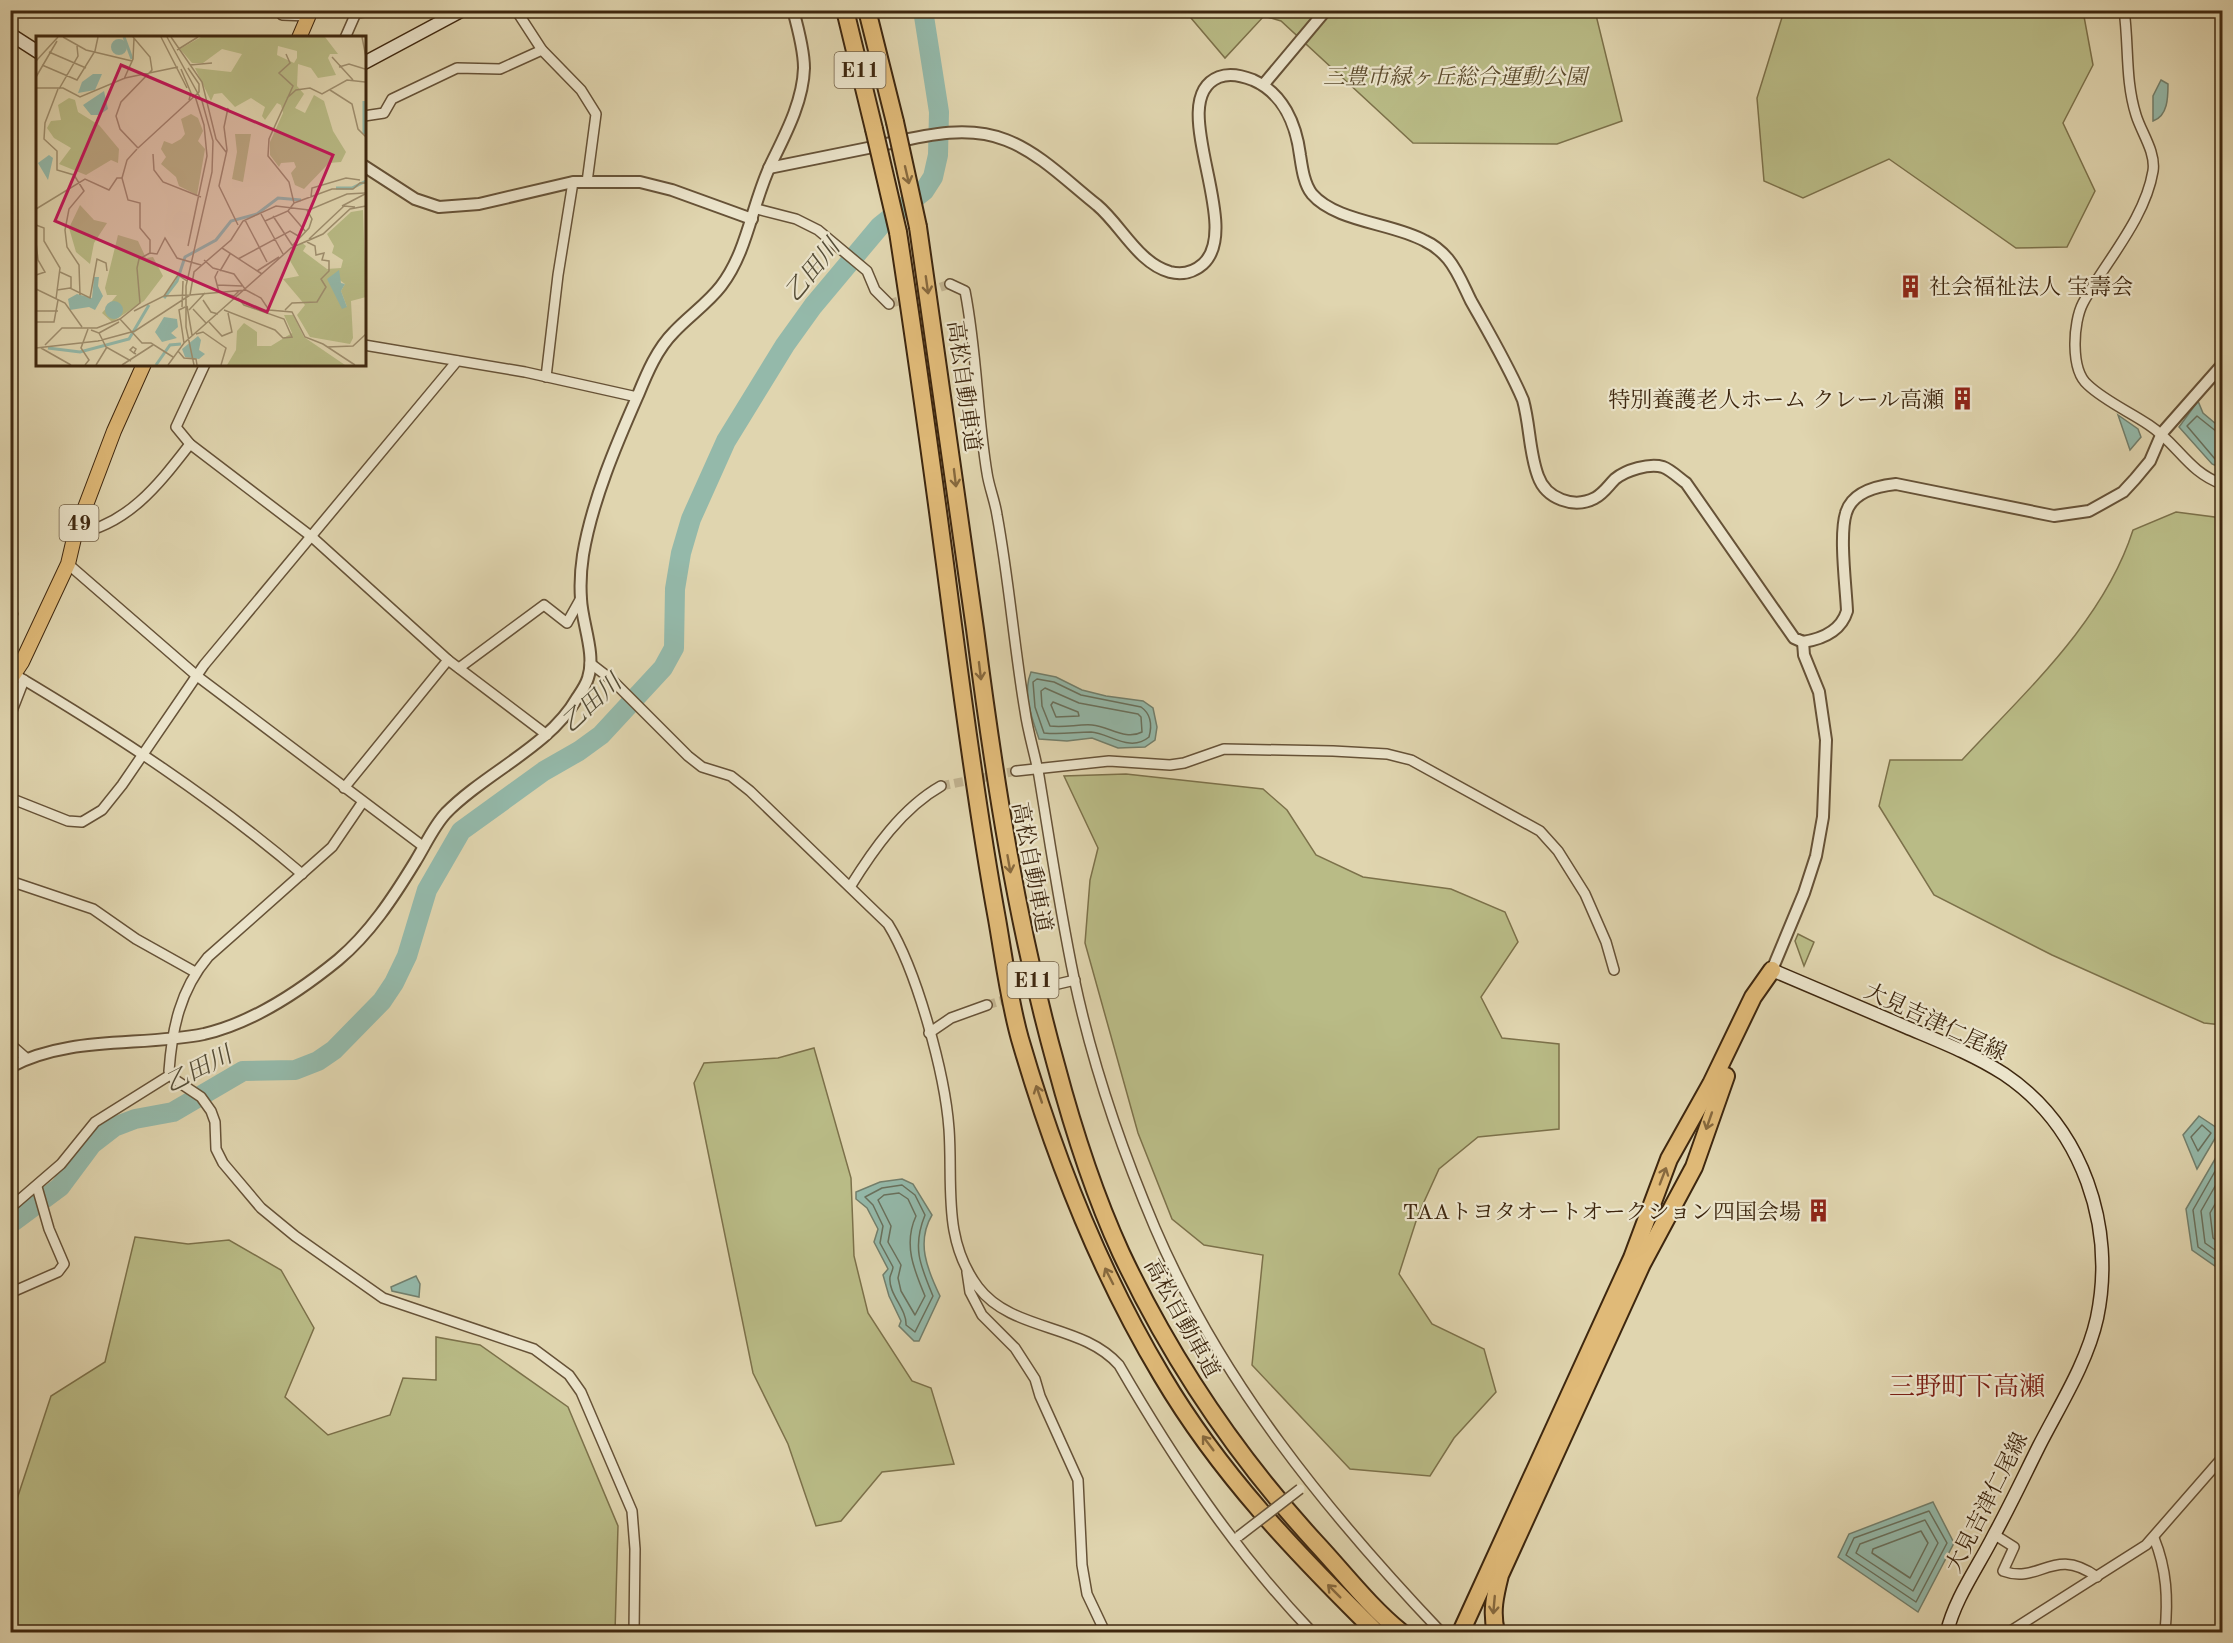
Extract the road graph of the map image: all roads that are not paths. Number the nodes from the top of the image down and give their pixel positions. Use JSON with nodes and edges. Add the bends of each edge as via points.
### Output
{"nodes":[{"id":1,"x":279,"y":10,"type":"edge"},
{"id":2,"x":344,"y":10,"type":"edge"},
{"id":3,"x":381,"y":10,"type":"edge"},
{"id":4,"x":463,"y":10,"type":"edge"},
{"id":5,"x":516,"y":10,"type":"edge"},
{"id":6,"x":793,"y":10,"type":"edge"},
{"id":7,"x":845,"y":10,"type":"edge"},
{"id":8,"x":867,"y":10,"type":"edge"},
{"id":9,"x":1326,"y":10,"type":"edge"},
{"id":10,"x":2124,"y":10,"type":"edge"},
{"id":11,"x":356,"y":12,"type":"edge"},
{"id":12,"x":310,"y":13,"type":"edge"},
{"id":13,"x":10,"y":34,"type":"edge"},
{"id":14,"x":299,"y":36,"type":"edge"},
{"id":15,"x":346,"y":36,"type":"edge"},
{"id":16,"x":542,"y":50,"type":"junction"},
{"id":17,"x":36,"y":51,"type":"edge"},
{"id":18,"x":366,"y":62,"type":"edge"},
{"id":19,"x":1264,"y":84,"type":"junction"},
{"id":20,"x":366,"y":116,"type":"edge"},
{"id":21,"x":366,"y":167,"type":"edge"},
{"id":22,"x":770,"y":168,"type":"junction"},
{"id":23,"x":573,"y":182,"type":"junction"},
{"id":24,"x":587,"y":182,"type":"junction"},
{"id":25,"x":754,"y":214,"type":"junction"},
{"id":26,"x":950,"y":284,"type":"dead end"},
{"id":27,"x":889,"y":304,"type":"dead end"},
{"id":28,"x":366,"y":345,"type":"edge"},
{"id":29,"x":457,"y":361,"type":"junction"},
{"id":30,"x":2223,"y":365,"type":"edge"},
{"id":31,"x":143,"y":366,"type":"edge"},
{"id":32,"x":204,"y":366,"type":"edge"},
{"id":33,"x":546,"y":377,"type":"junction"},
{"id":34,"x":637,"y":397,"type":"junction"},
{"id":35,"x":2162,"y":433,"type":"junction"},
{"id":36,"x":190,"y":444,"type":"junction"},
{"id":37,"x":2223,"y":484,"type":"edge"},
{"id":38,"x":75,"y":534,"type":"junction"},
{"id":39,"x":312,"y":537,"type":"junction"},
{"id":40,"x":68,"y":564,"type":"junction"},
{"id":41,"x":581,"y":598,"type":"junction"},
{"id":42,"x":1803,"y":642,"type":"junction"},
{"id":43,"x":448,"y":660,"type":"junction"},
{"id":44,"x":590,"y":663,"type":"junction"},
{"id":45,"x":459,"y":668,"type":"junction"},
{"id":46,"x":197,"y":676,"type":"junction"},
{"id":47,"x":16,"y":678,"type":"edge"},
{"id":48,"x":10,"y":716,"type":"edge"},
{"id":49,"x":547,"y":735,"type":"junction"},
{"id":50,"x":142,"y":754,"type":"junction"},
{"id":51,"x":1016,"y":771,"type":"tunnel mouth"},
{"id":52,"x":1038,"y":771,"type":"junction"},
{"id":53,"x":941,"y":786,"type":"tunnel mouth"},
{"id":54,"x":344,"y":788,"type":"junction"},
{"id":55,"x":10,"y":798,"type":"edge"},
{"id":56,"x":362,"y":803,"type":"junction"},
{"id":57,"x":424,"y":848,"type":"junction"},
{"id":58,"x":302,"y":874,"type":"junction"},
{"id":59,"x":10,"y":881,"type":"edge"},
{"id":60,"x":850,"y":887,"type":"junction"},
{"id":61,"x":1614,"y":969,"type":"dead end"},
{"id":62,"x":1772,"y":970,"type":"junction"},
{"id":63,"x":195,"y":972,"type":"junction"},
{"id":64,"x":1074,"y":980,"type":"junction"},
{"id":65,"x":1058,"y":984,"type":"tunnel mouth"},
{"id":66,"x":987,"y":1005,"type":"tunnel mouth"},
{"id":67,"x":929,"y":1034,"type":"junction"},
{"id":68,"x":175,"y":1038,"type":"junction"},
{"id":69,"x":10,"y":1044,"type":"edge"},
{"id":70,"x":26,"y":1058,"type":"junction"},
{"id":71,"x":10,"y":1066,"type":"edge"},
{"id":72,"x":170,"y":1075,"type":"junction"},
{"id":73,"x":37,"y":1187,"type":"junction"},
{"id":74,"x":10,"y":1209,"type":"edge"},
{"id":75,"x":966,"y":1267,"type":"junction"},
{"id":76,"x":10,"y":1293,"type":"edge"},
{"id":77,"x":2223,"y":1458,"type":"edge"},
{"id":78,"x":1308,"y":1482,"type":"junction"},
{"id":79,"x":1995,"y":1535,"type":"junction"},
{"id":80,"x":1237,"y":1538,"type":"junction"},
{"id":81,"x":2154,"y":1538,"type":"junction"},
{"id":82,"x":2097,"y":1577,"type":"junction"},
{"id":83,"x":634,"y":1632,"type":"edge"},
{"id":84,"x":1105,"y":1632,"type":"edge"},
{"id":85,"x":1312,"y":1632,"type":"edge"},
{"id":86,"x":1376,"y":1632,"type":"edge"},
{"id":87,"x":1401,"y":1632,"type":"edge"},
{"id":88,"x":1441,"y":1632,"type":"edge"},
{"id":89,"x":1461,"y":1632,"type":"edge"},
{"id":90,"x":1496,"y":1632,"type":"edge"},
{"id":91,"x":1947,"y":1632,"type":"edge"},
{"id":92,"x":2009,"y":1632,"type":"edge"},
{"id":93,"x":2165,"y":1632,"type":"edge"}],
"edges":[{"from":1,"to":12,"type":"street","via":[[282,15]]},
{"from":2,"to":11,"type":"street"},
{"from":3,"to":11,"type":"street"},
{"from":4,"to":18,"type":"main road"},
{"from":5,"to":16,"type":"street"},
{"from":6,"to":22,"type":"street","via":[[803,73],[789,127]]},
{"from":86,"to":7,"type":"highway","name":"高松自動車道","number":"E11","one_way":true,"bridge":true,"via":[[1288,1545],[1193,1423],[1162,1376],[1099,1257],[1070,1186],[1019,1036],[976,802],[898,232]]},
{"from":8,"to":87,"type":"highway","name":"高松自動車道","number":"E11","one_way":true,"bridge":true,"via":[[918,227],[996,796],[1022,936],[1069,1114],[1120,1250],[1148,1308],[1210,1410],[1304,1530]]},
{"from":9,"to":19,"type":"street"},
{"from":10,"to":35,"type":"street","via":[[2128,82],[2154,168],[2148,193],[2082,305],[2074,355],[2086,385]]},
{"from":11,"to":15,"type":"street"},
{"from":12,"to":14,"type":"main road"},
{"from":13,"to":17,"type":"main road"},
{"from":16,"to":20,"type":"street","via":[[500,69],[458,68],[393,99],[384,113]]},
{"from":16,"to":24,"type":"street","via":[[581,90],[596,114]]},
{"from":19,"to":22,"type":"street","via":[[1232,75],[1218,77],[1209,83],[1202,96],[1198,112],[1200,133],[1216,237],[1208,259],[1187,273],[1172,273],[1143,256],[1103,210],[1026,150],[1005,139],[946,132]]},
{"from":19,"to":42,"type":"street","via":[[1272,89],[1294,127],[1311,193],[1334,209],[1427,242],[1449,261],[1523,399],[1534,463],[1546,491],[1570,502],[1586,501],[1606,490],[1620,475],[1634,469],[1663,467],[1686,483],[1794,638]]},
{"from":21,"to":23,"type":"street","via":[[416,199],[440,207],[479,204]]},
{"from":22,"to":25,"type":"street"},
{"from":23,"to":24,"type":"street"},
{"from":23,"to":33,"type":"street"},
{"from":24,"to":25,"type":"street","via":[[640,182]]},
{"from":25,"to":27,"type":"street","via":[[796,219],[818,230],[867,271],[876,290]]},
{"from":25,"to":34,"type":"street","via":[[730,273],[720,288],[670,335]]},
{"from":26,"to":52,"type":"street","via":[[965,291],[974,334],[982,439],[997,514],[1025,717]]},
{"from":28,"to":29,"type":"street"},
{"from":29,"to":33,"type":"street"},
{"from":29,"to":39,"type":"street"},
{"from":30,"to":35,"type":"street"},
{"from":31,"to":38,"type":"main road","number":"49"},
{"from":32,"to":36,"type":"street","via":[[177,427]]},
{"from":33,"to":34,"type":"street"},
{"from":34,"to":41,"type":"street","via":[[596,504],[583,555]]},
{"from":35,"to":37,"type":"street","via":[[2197,472]]},
{"from":35,"to":42,"type":"street","via":[[2150,461],[2123,492],[2089,511],[2071,515],[2054,516],[1912,486],[1881,485],[1862,493],[1846,512],[1845,618],[1828,634]]},
{"from":36,"to":38,"type":"street","via":[[159,484],[134,508],[96,531]]},
{"from":36,"to":39,"type":"street"},
{"from":38,"to":40,"type":"main road","number":"49"},
{"from":39,"to":43,"type":"street"},
{"from":39,"to":46,"type":"street"},
{"from":40,"to":46,"type":"street"},
{"from":40,"to":47,"type":"main road","number":"49"},
{"from":41,"to":44,"type":"street"},
{"from":41,"to":45,"type":"street","via":[[567,623],[544,605]]},
{"from":42,"to":62,"type":"street","via":[[1804,655],[1819,692],[1826,740],[1823,817],[1804,893]]},
{"from":43,"to":45,"type":"street"},
{"from":43,"to":54,"type":"street"},
{"from":44,"to":49,"type":"street","via":[[588,679],[575,702]]},
{"from":44,"to":60,"type":"street","via":[[688,756],[702,767],[731,776],[750,791]]},
{"from":45,"to":49,"type":"street"},
{"from":46,"to":50,"type":"street"},
{"from":46,"to":54,"type":"street"},
{"from":47,"to":48,"type":"street"},
{"from":47,"to":50,"type":"street"},
{"from":49,"to":57,"type":"street","via":[[481,781],[445,815]]},
{"from":50,"to":55,"type":"street","via":[[102,810],[82,822],[68,821]]},
{"from":50,"to":58,"type":"street","via":[[252,831]]},
{"from":51,"to":52,"type":"street"},
{"from":52,"to":61,"type":"street","via":[[1109,761],[1170,765],[1224,749],[1387,754],[1411,760],[1540,831],[1558,851],[1585,894]]},
{"from":52,"to":64,"type":"street"},
{"from":53,"to":60,"type":"street","via":[[915,803],[870,856]]},
{"from":54,"to":56,"type":"street"},
{"from":56,"to":57,"type":"street"},
{"from":56,"to":58,"type":"street","via":[[332,847]]},
{"from":57,"to":68,"type":"street","via":[[391,901],[340,958],[263,1011],[223,1029]]},
{"from":58,"to":63,"type":"street"},
{"from":59,"to":63,"type":"street","via":[[93,909]]},
{"from":60,"to":67,"type":"street","via":[[888,924],[899,941]]},
{"from":62,"to":79,"type":"main road","name":"大見吉津仁尾線","via":[[1966,1052],[2004,1074],[2034,1098],[2063,1134],[2085,1174],[2099,1215],[2104,1274],[2096,1319],[2083,1359]]},
{"from":89,"to":62,"type":"highway","one_way":true,"via":[[1632,1258],[1670,1159],[1753,997]]},
{"from":62,"to":90,"type":"highway","one_way":true,"via":[[1722,1083],[1694,1167],[1642,1264],[1500,1575],[1494,1600]]},
{"from":63,"to":68,"type":"street","via":[[179,1004]]},
{"from":64,"to":65,"type":"street"},
{"from":64,"to":78,"type":"street","via":[[1113,1115],[1156,1231],[1213,1341]]},
{"from":66,"to":67,"type":"street","via":[[951,1018]]},
{"from":67,"to":75,"type":"street","via":[[949,1128],[952,1232]]},
{"from":68,"to":70,"type":"street","via":[[85,1045]]},
{"from":68,"to":72,"type":"street"},
{"from":69,"to":70,"type":"street"},
{"from":70,"to":71,"type":"street"},
{"from":72,"to":73,"type":"street","via":[[95,1122]]},
{"from":72,"to":83,"type":"street","via":[[201,1097],[211,1111],[216,1149],[223,1163],[261,1208],[295,1236],[383,1298],[534,1349],[570,1375],[632,1511]]},
{"from":73,"to":74,"type":"street"},
{"from":73,"to":76,"type":"street","via":[[64,1264],[58,1272]]},
{"from":75,"to":80,"type":"street","via":[[988,1298],[1015,1315],[1072,1334],[1106,1351],[1119,1365],[1182,1469]]},
{"from":75,"to":84,"type":"street","via":[[970,1292],[981,1315],[1015,1348],[1035,1379],[1078,1480],[1087,1594]]},
{"from":77,"to":81,"type":"street"},
{"from":78,"to":80,"type":"street","bridge":true},
{"from":78,"to":88,"type":"street","via":[[1374,1562]]},
{"from":79,"to":82,"type":"street","via":[[2014,1548],[2003,1571],[2016,1576],[2061,1563],[2079,1564]]},
{"from":79,"to":91,"type":"main road","name":"大見吉津仁尾線","via":[[1951,1614]]},
{"from":80,"to":85,"type":"street","via":[[1266,1584]]},
{"from":81,"to":82,"type":"street"},
{"from":81,"to":93,"type":"street","via":[[2165,1572]]},
{"from":82,"to":92,"type":"street"}]}
